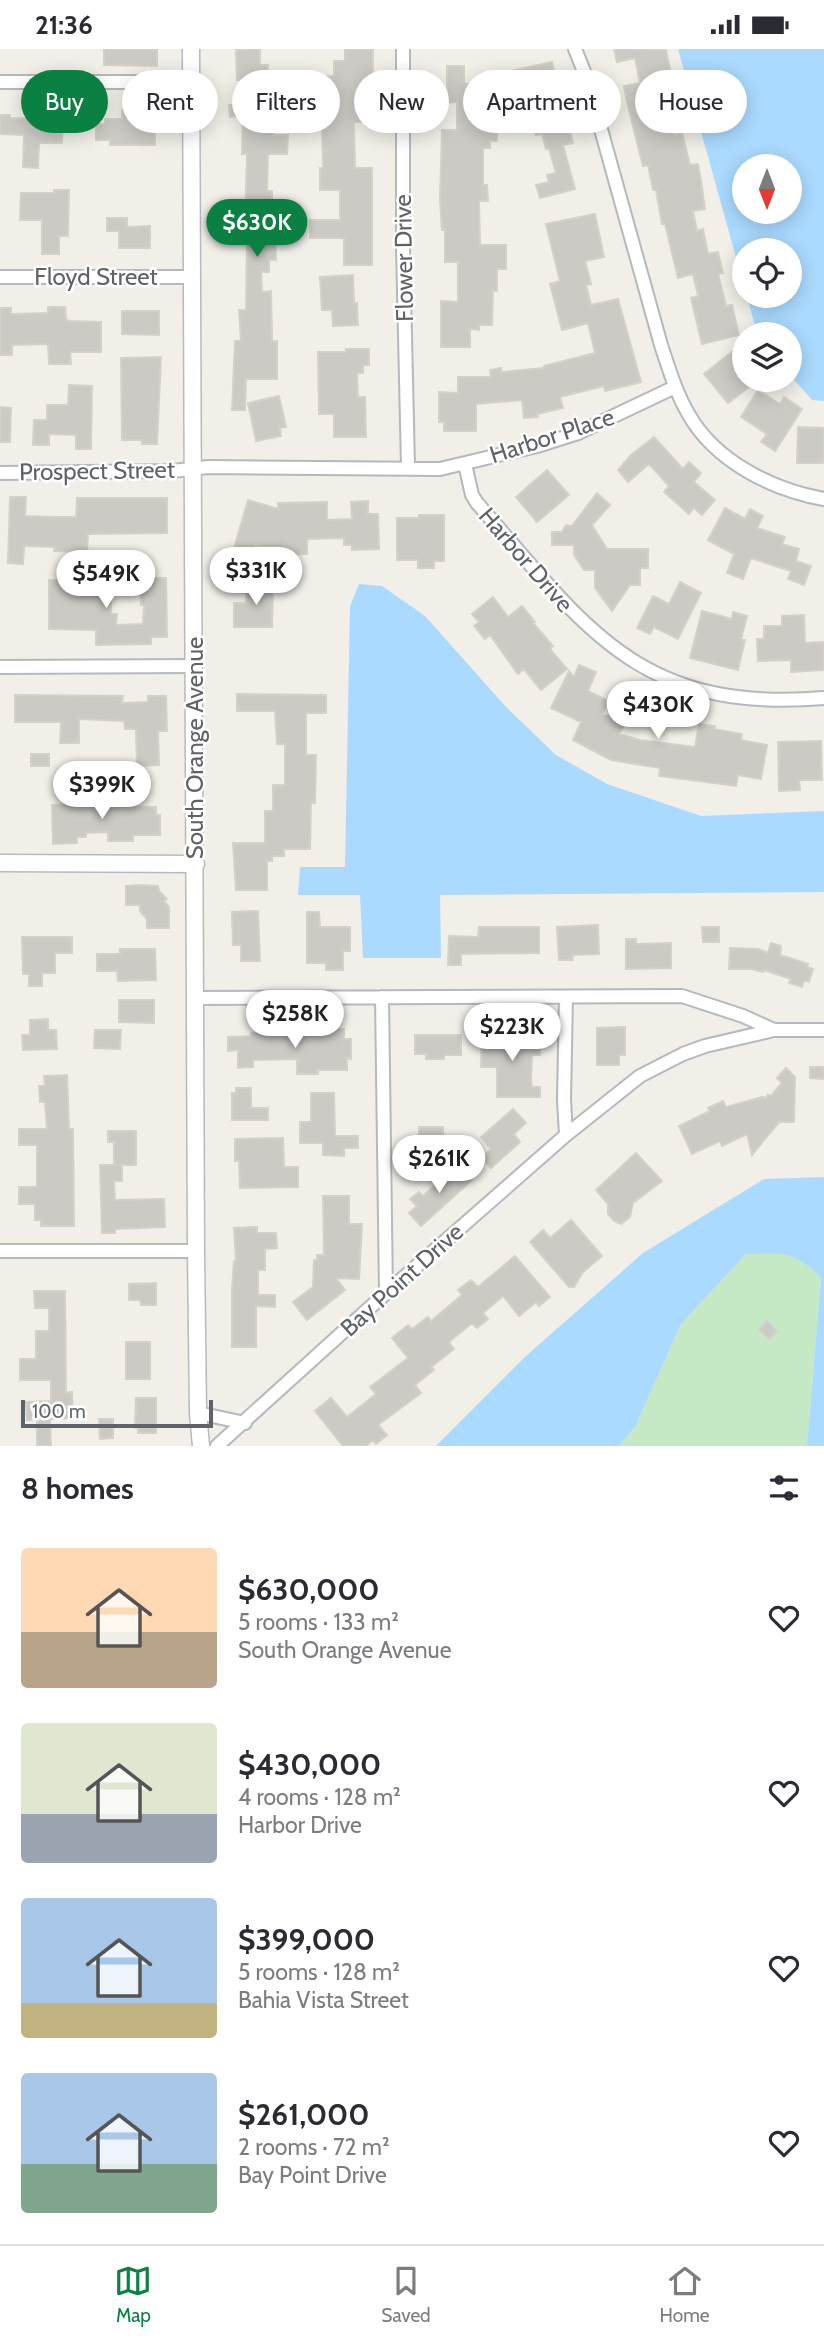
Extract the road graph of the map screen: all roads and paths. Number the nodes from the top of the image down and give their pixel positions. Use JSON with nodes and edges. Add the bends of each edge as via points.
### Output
{"nodes":[{"id":1,"x":191,"y":49,"type":"edge"},
{"id":2,"x":402,"y":49,"type":"edge"},
{"id":3,"x":575,"y":49,"type":"edge"},
{"id":4,"x":191,"y":70,"type":"edge"},
{"id":5,"x":0,"y":82,"type":"edge"},
{"id":6,"x":122,"y":82,"type":"edge"},
{"id":7,"x":192,"y":133,"type":"edge"},
{"id":8,"x":0,"y":277,"type":"edge"},
{"id":9,"x":193,"y":277,"type":"junction"},
{"id":10,"x":675,"y":387,"type":"junction"},
{"id":11,"x":465,"y":464,"type":"junction"},
{"id":12,"x":408,"y":467,"type":"junction"},
{"id":13,"x":194,"y":469,"type":"junction"},
{"id":14,"x":0,"y":473,"type":"edge"},
{"id":15,"x":824,"y":499,"type":"edge"},
{"id":16,"x":195,"y":666,"type":"junction"},
{"id":17,"x":0,"y":667,"type":"edge"},
{"id":18,"x":824,"y":698,"type":"edge"},
{"id":19,"x":0,"y":863,"type":"edge"},
{"id":20,"x":196,"y":864,"type":"junction"},
{"id":21,"x":382,"y":997,"type":"junction"},
{"id":22,"x":566,"y":997,"type":"junction"},
{"id":23,"x":196,"y":998,"type":"junction"},
{"id":24,"x":774,"y":1030,"type":"junction"},
{"id":25,"x":824,"y":1030,"type":"edge"},
{"id":26,"x":566,"y":1135,"type":"junction"},
{"id":27,"x":0,"y":1251,"type":"edge"},
{"id":28,"x":196,"y":1251,"type":"junction"},
{"id":29,"x":386,"y":1293,"type":"junction"},
{"id":30,"x":198,"y":1413,"type":"junction"},
{"id":31,"x":245,"y":1423,"type":"junction"},
{"id":32,"x":201,"y":1446,"type":"edge"},
{"id":33,"x":217,"y":1446,"type":"edge"}],
"edges":[{"from":1,"to":4,"type":"street","name":"South Orange Avenue"},
{"from":2,"to":12,"type":"street","name":"Flower Drive"},
{"from":3,"to":10,"type":"street"},
{"from":5,"to":6,"type":"street"},
{"from":7,"to":9,"type":"street","name":"South Orange Avenue"},
{"from":8,"to":9,"type":"street","name":"Floyd Street"},
{"from":9,"to":13,"type":"street","name":"South Orange Avenue"},
{"from":10,"to":11,"type":"street","name":"Harbor Place","via":[[578,433]]},
{"from":10,"to":15,"type":"street","via":[[695,424],[733,461],[799,494]]},
{"from":11,"to":12,"type":"street","via":[[440,469]]},
{"from":11,"to":18,"type":"street","name":"Harbor Drive","via":[[477,503],[578,618],[623,656],[676,683],[720,695],[764,701]]},
{"from":12,"to":13,"type":"street"},
{"from":13,"to":14,"type":"street","name":"Prospect Street"},
{"from":13,"to":16,"type":"street","name":"South Orange Avenue"},
{"from":16,"to":17,"type":"street"},
{"from":16,"to":20,"type":"street","name":"South Orange Avenue"},
{"from":19,"to":20,"type":"street"},
{"from":20,"to":23,"type":"street","name":"South Orange Avenue"},
{"from":21,"to":22,"type":"street"},
{"from":21,"to":23,"type":"street"},
{"from":21,"to":29,"type":"street"},
{"from":22,"to":24,"type":"street","via":[[682,996]]},
{"from":22,"to":26,"type":"street"},
{"from":23,"to":28,"type":"street","name":"South Orange Avenue"},
{"from":24,"to":25,"type":"street","name":"Bay Point Drive"},
{"from":24,"to":26,"type":"street","name":"Bay Point Drive","via":[[705,1046],[660,1065]]},
{"from":26,"to":29,"type":"street","name":"Bay Point Drive"},
{"from":27,"to":28,"type":"street"},
{"from":28,"to":30,"type":"street","name":"South Orange Avenue"},
{"from":29,"to":31,"type":"street","name":"Bay Point Drive"},
{"from":30,"to":31,"type":"street"},
{"from":30,"to":32,"type":"street","name":"South Orange Avenue"},
{"from":31,"to":33,"type":"street","name":"Bay Point Drive"}]}
